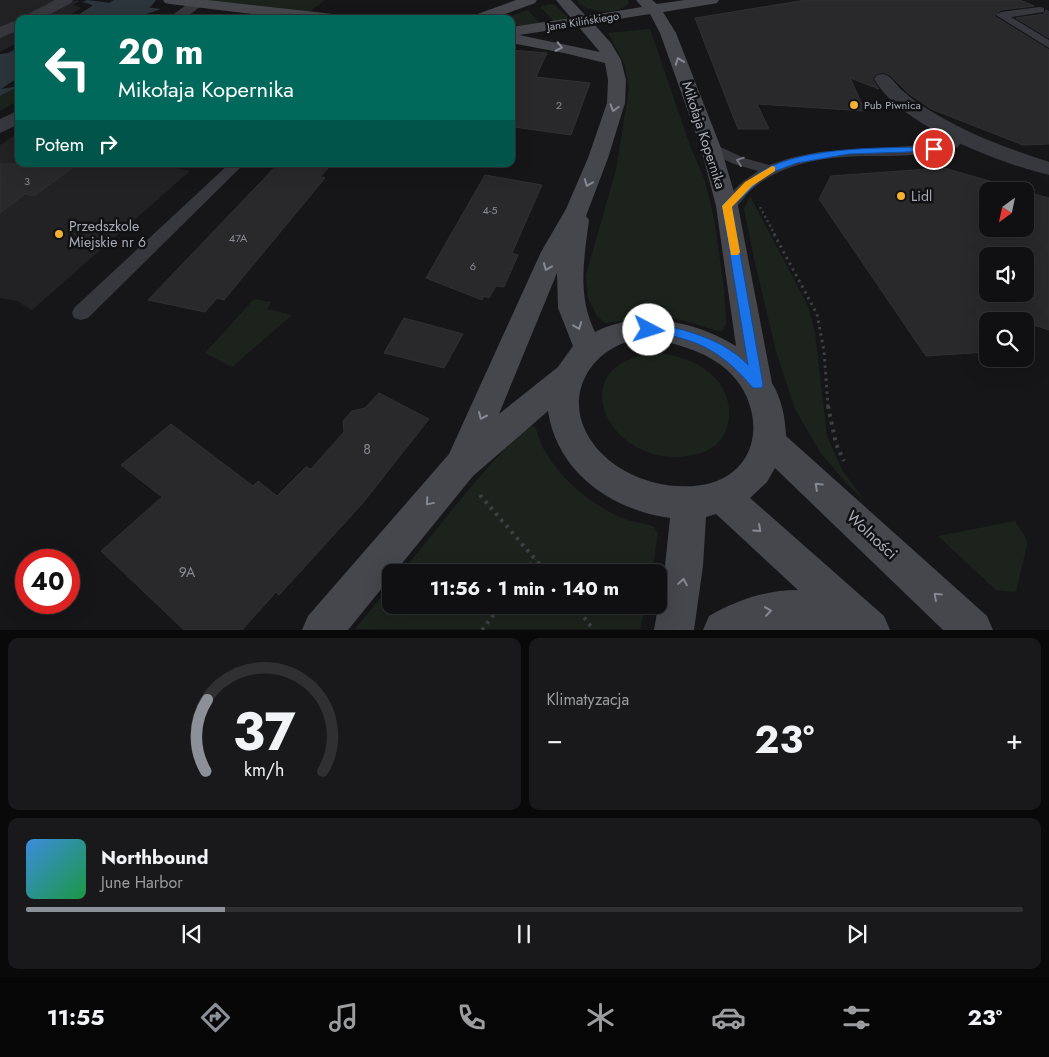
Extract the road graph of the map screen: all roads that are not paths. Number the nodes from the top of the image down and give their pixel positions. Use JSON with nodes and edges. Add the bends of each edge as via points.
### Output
{"nodes":[{"id":1,"x":66,"y":0,"type":"edge"},
{"id":2,"x":530,"y":0,"type":"edge"},
{"id":3,"x":564,"y":0,"type":"edge"},
{"id":4,"x":712,"y":0,"type":"edge"},
{"id":5,"x":176,"y":1,"type":"edge"},
{"id":6,"x":198,"y":3,"type":"junction"},
{"id":7,"x":649,"y":5,"type":"edge"},
{"id":8,"x":1040,"y":10,"type":"dead end"},
{"id":9,"x":37,"y":15,"type":"edge"},
{"id":10,"x":180,"y":15,"type":"edge"},
{"id":11,"x":299,"y":15,"type":"edge"},
{"id":12,"x":488,"y":15,"type":"edge"},
{"id":13,"x":583,"y":21,"type":"junction"},
{"id":14,"x":15,"y":26,"type":"edge"},
{"id":15,"x":515,"y":31,"type":"edge"},
{"id":16,"x":0,"y":33,"type":"edge"},
{"id":17,"x":515,"y":40,"type":"edge"},
{"id":18,"x":1049,"y":45,"type":"edge"},
{"id":19,"x":613,"y":60,"type":"junction"},
{"id":20,"x":883,"y":79,"type":"dead end"},
{"id":21,"x":15,"y":118,"type":"edge"},
{"id":22,"x":0,"y":127,"type":"edge"},
{"id":23,"x":959,"y":134,"type":"junction"},
{"id":24,"x":711,"y":148,"type":"junction"},
{"id":25,"x":234,"y":167,"type":"edge"},
{"id":26,"x":1049,"y":169,"type":"edge"},
{"id":27,"x":770,"y":170,"type":"junction"},
{"id":28,"x":727,"y":206,"type":"junction"},
{"id":29,"x":578,"y":208,"type":"junction"},
{"id":30,"x":81,"y":313,"type":"dead end"},
{"id":31,"x":589,"y":350,"type":"junction"},
{"id":32,"x":569,"y":375,"type":"junction"},
{"id":33,"x":757,"y":384,"type":"junction"},
{"id":34,"x":770,"y":442,"type":"junction"},
{"id":35,"x":470,"y":479,"type":"junction"},
{"id":36,"x":705,"y":499,"type":"junction"},
{"id":37,"x":863,"y":623,"type":"edge"},
{"id":38,"x":322,"y":630,"type":"edge"},
{"id":39,"x":674,"y":630,"type":"edge"},
{"id":40,"x":723,"y":630,"type":"edge"},
{"id":41,"x":972,"y":630,"type":"edge"}],
"edges":[{"from":1,"to":9,"type":"street"},
{"from":2,"to":12,"type":"main road"},
{"from":3,"to":13,"type":"main road"},
{"from":4,"to":7,"type":"main road","name":"Jana Kilińskiego"},
{"from":5,"to":6,"type":"main road"},
{"from":6,"to":10,"type":"street"},
{"from":6,"to":11,"type":"main road"},
{"from":7,"to":13,"type":"main road","name":"Jana Kilińskiego"},
{"from":24,"to":7,"type":"main road","name":"Mikołaja Kopernika","one_way":true,"via":[[668,33]]},
{"from":8,"to":18,"type":"lane","via":[[1001,15]]},
{"from":13,"to":15,"type":"main road","name":"Jana Kilińskiego"},
{"from":13,"to":19,"type":"main road"},
{"from":14,"to":16,"type":"street"},
{"from":17,"to":19,"type":"main road","one_way":true},
{"from":19,"to":29,"type":"main road","one_way":true,"via":[[617,80],[616,103]]},
{"from":20,"to":23,"type":"street","via":[[891,92],[906,105]]},
{"from":21,"to":22,"type":"street"},
{"from":23,"to":26,"type":"street"},
{"from":23,"to":27,"type":"lane","via":[[953,144],[941,148],[831,153],[796,160]]},
{"from":27,"to":24,"type":"lane","one_way":true},
{"from":24,"to":28,"type":"main road","name":"Mikołaja Kopernika"},
{"from":25,"to":30,"type":"lane"},
{"from":27,"to":28,"type":"lane","via":[[749,184]]},
{"from":28,"to":33,"type":"main road","name":"Mikołaja Kopernika"},
{"from":29,"to":31,"type":"main road","one_way":true,"via":[[570,277],[571,302]]},
{"from":29,"to":35,"type":"main road","one_way":true,"via":[[553,252]]},
{"from":31,"to":32,"type":"main road"},
{"from":31,"to":33,"type":"main road","via":[[610,337],[635,331],[662,330],[690,336],[716,347],[739,363]]},
{"from":32,"to":35,"type":"main road"},
{"from":32,"to":36,"type":"main road","via":[[564,390],[563,412],[570,434],[584,456],[603,476],[629,491],[658,500]]},
{"from":33,"to":34,"type":"main road","via":[[770,412]]},
{"from":34,"to":36,"type":"main road","via":[[762,464],[745,483]]},
{"from":41,"to":34,"type":"main road","name":"Wolności","one_way":true},
{"from":35,"to":38,"type":"main road","one_way":true},
{"from":36,"to":37,"type":"main road","one_way":true},
{"from":39,"to":36,"type":"main road","one_way":true,"via":[[688,538]]},
{"from":40,"to":37,"type":"main road","one_way":true,"via":[[755,613],[783,609]]}]}
